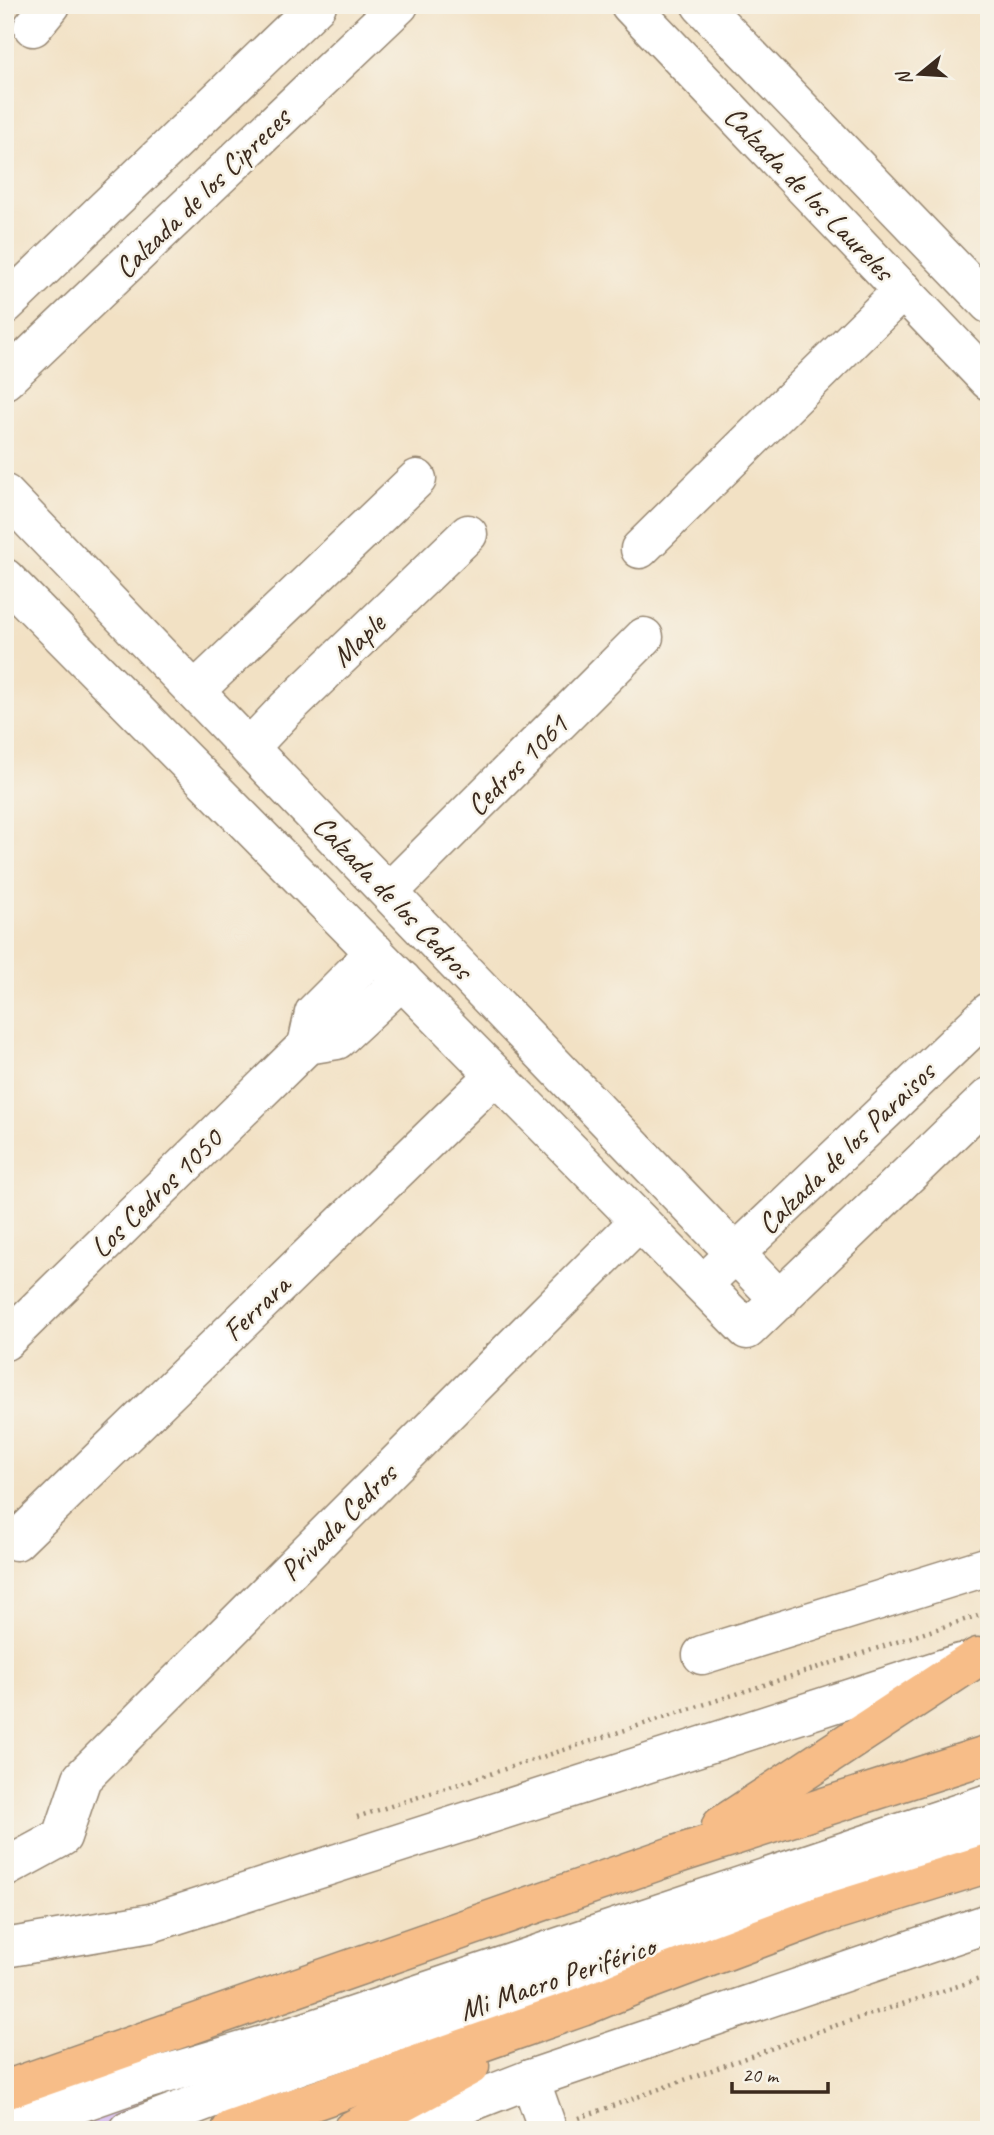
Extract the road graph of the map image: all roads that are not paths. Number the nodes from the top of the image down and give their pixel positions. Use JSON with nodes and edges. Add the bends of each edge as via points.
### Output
{"nodes":[{"id":1,"x":317,"y":5,"type":"edge"},
{"id":2,"x":399,"y":5,"type":"edge"},
{"id":3,"x":629,"y":5,"type":"edge"},
{"id":4,"x":701,"y":5,"type":"edge"},
{"id":5,"x":903,"y":290,"type":"junction"},
{"id":6,"x":989,"y":304,"type":"edge"},
{"id":7,"x":5,"y":305,"type":"edge"},
{"id":8,"x":5,"y":380,"type":"edge"},
{"id":9,"x":989,"y":381,"type":"edge"},
{"id":10,"x":417,"y":479,"type":"dead end"},
{"id":11,"x":5,"y":494,"type":"edge"},
{"id":12,"x":468,"y":534,"type":"dead end"},
{"id":13,"x":640,"y":549,"type":"dead end"},
{"id":14,"x":5,"y":578,"type":"edge"},
{"id":15,"x":643,"y":638,"type":"dead end"},
{"id":16,"x":195,"y":691,"type":"junction"},
{"id":17,"x":249,"y":748,"type":"junction"},
{"id":18,"x":337,"y":839,"type":"junction"},
{"id":19,"x":300,"y":877,"type":"junction"},
{"id":20,"x":389,"y":892,"type":"junction"},
{"id":21,"x":375,"y":952,"type":"junction"},
{"id":22,"x":402,"y":980,"type":"junction"},
{"id":23,"x":989,"y":1012,"type":"edge"},
{"id":24,"x":307,"y":1045,"type":"junction"},
{"id":25,"x":495,"y":1075,"type":"junction"},
{"id":26,"x":989,"y":1097,"type":"edge"},
{"id":27,"x":639,"y":1221,"type":"junction"},
{"id":28,"x":736,"y":1254,"type":"junction"},
{"id":29,"x":703,"y":1285,"type":"junction"},
{"id":30,"x":780,"y":1300,"type":"junction"},
{"id":31,"x":747,"y":1330,"type":"joint"},
{"id":32,"x":5,"y":1341,"type":"edge"},
{"id":33,"x":16,"y":1541,"type":"dead end"},
{"id":34,"x":989,"y":1566,"type":"edge"},
{"id":35,"x":702,"y":1655,"type":"dead end"},
{"id":36,"x":983,"y":1655,"type":"edge"},
{"id":37,"x":989,"y":1754,"type":"edge"},
{"id":38,"x":989,"y":1803,"type":"edge"},
{"id":39,"x":989,"y":1833,"type":"edge"},
{"id":40,"x":678,"y":1854,"type":"junction"},
{"id":41,"x":989,"y":1863,"type":"edge"},
{"id":42,"x":5,"y":1868,"type":"edge"},
{"id":43,"x":989,"y":1923,"type":"edge"},
{"id":44,"x":5,"y":1948,"type":"edge"},
{"id":45,"x":582,"y":2007,"type":"junction"},
{"id":46,"x":530,"y":2079,"type":"junction"},
{"id":47,"x":5,"y":2091,"type":"edge"},
{"id":48,"x":5,"y":2129,"type":"edge"},
{"id":49,"x":548,"y":2129,"type":"edge"},
{"id":50,"x":128,"y":2130,"type":"edge"},
{"id":51,"x":230,"y":2130,"type":"edge"},
{"id":52,"x":352,"y":2130,"type":"edge"},
{"id":53,"x":399,"y":2130,"type":"edge"}],
"edges":[{"from":1,"to":7,"type":"street","name":"Calzada de los Cipreces"},
{"from":2,"to":8,"type":"street","name":"Calzada de los Cipreces"},
{"from":3,"to":5,"type":"street","name":"Calzada de los Laureles"},
{"from":4,"to":6,"type":"street","name":"Calzada de los Laureles"},
{"from":5,"to":9,"type":"street","name":"Calzada de los Laureles"},
{"from":5,"to":13,"type":"street"},
{"from":10,"to":16,"type":"street"},
{"from":11,"to":16,"type":"street","name":"Calzada de los Cedros"},
{"from":12,"to":17,"type":"street","name":"Maple"},
{"from":14,"to":19,"type":"street","name":"Calzada de los Cedros"},
{"from":15,"to":20,"type":"street","name":"Cedros 1061"},
{"from":16,"to":17,"type":"street","name":"Calzada de los Cedros"},
{"from":17,"to":18,"type":"street","name":"Calzada de los Cedros"},
{"from":18,"to":19,"type":"street"},
{"from":18,"to":20,"type":"street","name":"Calzada de los Cedros"},
{"from":19,"to":21,"type":"street","name":"Calzada de los Cedros"},
{"from":20,"to":28,"type":"street","name":"Calzada de los Cedros"},
{"from":21,"to":22,"type":"street","name":"Calzada de los Cedros"},
{"from":21,"to":24,"type":"street","via":[[314,1013]]},
{"from":22,"to":24,"type":"street","via":[[337,1040]]},
{"from":22,"to":25,"type":"street","name":"Calzada de los Cedros"},
{"from":23,"to":28,"type":"street","name":"Calzada de los Paraisos"},
{"from":24,"to":32,"type":"street","name":"Los Cedros 1050"},
{"from":25,"to":27,"type":"street","name":"Calzada de los Cedros"},
{"from":25,"to":33,"type":"street","name":"Ferrara"},
{"from":26,"to":30,"type":"street","name":"Calzada de los Paraisos"},
{"from":27,"to":29,"type":"street","name":"Calzada de los Cedros"},
{"from":27,"to":42,"type":"street","name":"Privada Cedros","via":[[82,1778],[62,1838]]},
{"from":28,"to":29,"type":"street","name":"Calzada de los Paraisos"},
{"from":28,"to":30,"type":"street","name":"Calzada de los Cedros"},
{"from":29,"to":31,"type":"street","name":"Calzada de los Cedros"},
{"from":30,"to":31,"type":"street","name":"Calzada de los Paraisos"},
{"from":34,"to":35,"type":"street"},
{"from":36,"to":40,"type":"highway"},
{"from":36,"to":44,"type":"street","via":[[151,1923]]},
{"from":37,"to":40,"type":"highway"},
{"from":38,"to":48,"type":"street"},
{"from":39,"to":50,"type":"street","name":"Mi Macro Periférico","via":[[300,2065]]},
{"from":40,"to":47,"type":"highway"},
{"from":41,"to":45,"type":"highway","via":[[822,1915]]},
{"from":43,"to":46,"type":"street"},
{"from":45,"to":51,"type":"highway"},
{"from":45,"to":52,"type":"highway"},
{"from":46,"to":49,"type":"street"},
{"from":46,"to":53,"type":"street"}]}
